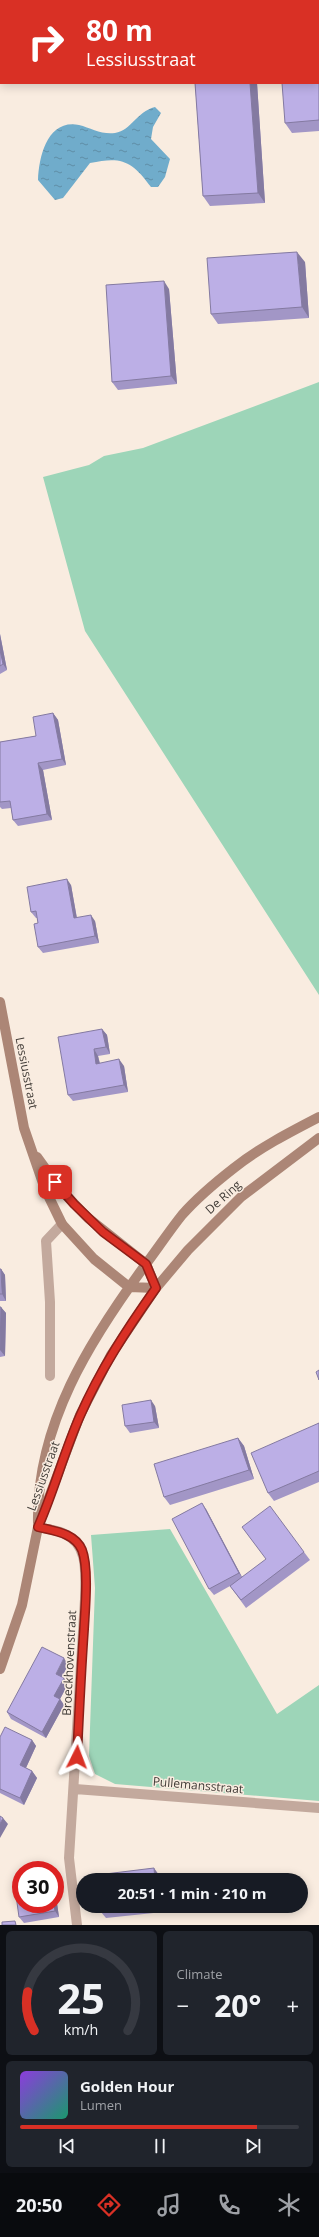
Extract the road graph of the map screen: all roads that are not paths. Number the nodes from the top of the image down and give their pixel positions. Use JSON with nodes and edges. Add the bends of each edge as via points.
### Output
{"nodes":[{"id":1,"x":0,"y":1002,"type":"edge"},
{"id":2,"x":319,"y":1117,"type":"edge"},
{"id":3,"x":319,"y":1138,"type":"edge"},
{"id":4,"x":31,"y":1149,"type":"junction"},
{"id":5,"x":62,"y":1224,"type":"junction"},
{"id":6,"x":146,"y":1264,"type":"junction"},
{"id":7,"x":129,"y":1287,"type":"junction"},
{"id":8,"x":156,"y":1288,"type":"junction"},
{"id":9,"x":50,"y":1376,"type":"dead end"},
{"id":10,"x":38,"y":1527,"type":"junction"},
{"id":11,"x":0,"y":1668,"type":"edge"},
{"id":12,"x":75,"y":1788,"type":"junction"},
{"id":13,"x":319,"y":1808,"type":"edge"},
{"id":14,"x":77,"y":1925,"type":"edge"}],
"edges":[{"from":1,"to":4,"type":"main road","name":"Lessiusstraat","via":[[24,1128]]},
{"from":2,"to":6,"type":"main road","name":"De Ring","via":[[234,1167],[183,1215]]},
{"from":3,"to":8,"type":"main road","name":"De Ring","via":[[241,1197],[188,1250]]},
{"from":4,"to":5,"type":"main road","name":"Lessiusstraat","via":[[45,1189]]},
{"from":4,"to":6,"type":"main road","name":"Lessiusstraat","via":[[60,1189],[88,1218]]},
{"from":5,"to":7,"type":"main road","name":"Lessiusstraat","via":[[94,1259]]},
{"from":5,"to":9,"type":"street","via":[[46,1241],[50,1302]]},
{"from":6,"to":7,"type":"main road","name":"De Ring"},
{"from":6,"to":8,"type":"main road","name":"Lessiusstraat"},
{"from":7,"to":8,"type":"main road"},
{"from":7,"to":10,"type":"main road","name":"Lessiusstraat","via":[[75,1373],[55,1421],[41,1471]]},
{"from":8,"to":10,"type":"main road","name":"Lessiusstraat","via":[[111,1355],[89,1396],[74,1429]]},
{"from":10,"to":11,"type":"main road","name":"Lessiusstraat","via":[[22,1604]]},
{"from":10,"to":12,"type":"street","name":"Broeckhovenstraat","via":[[62,1532],[74,1540],[82,1549],[84,1559],[85,1599]]},
{"from":12,"to":13,"type":"street","name":"Pullemansstraat"},
{"from":12,"to":14,"type":"street","name":"Broeckhovenstraat","via":[[69,1858]]}]}
